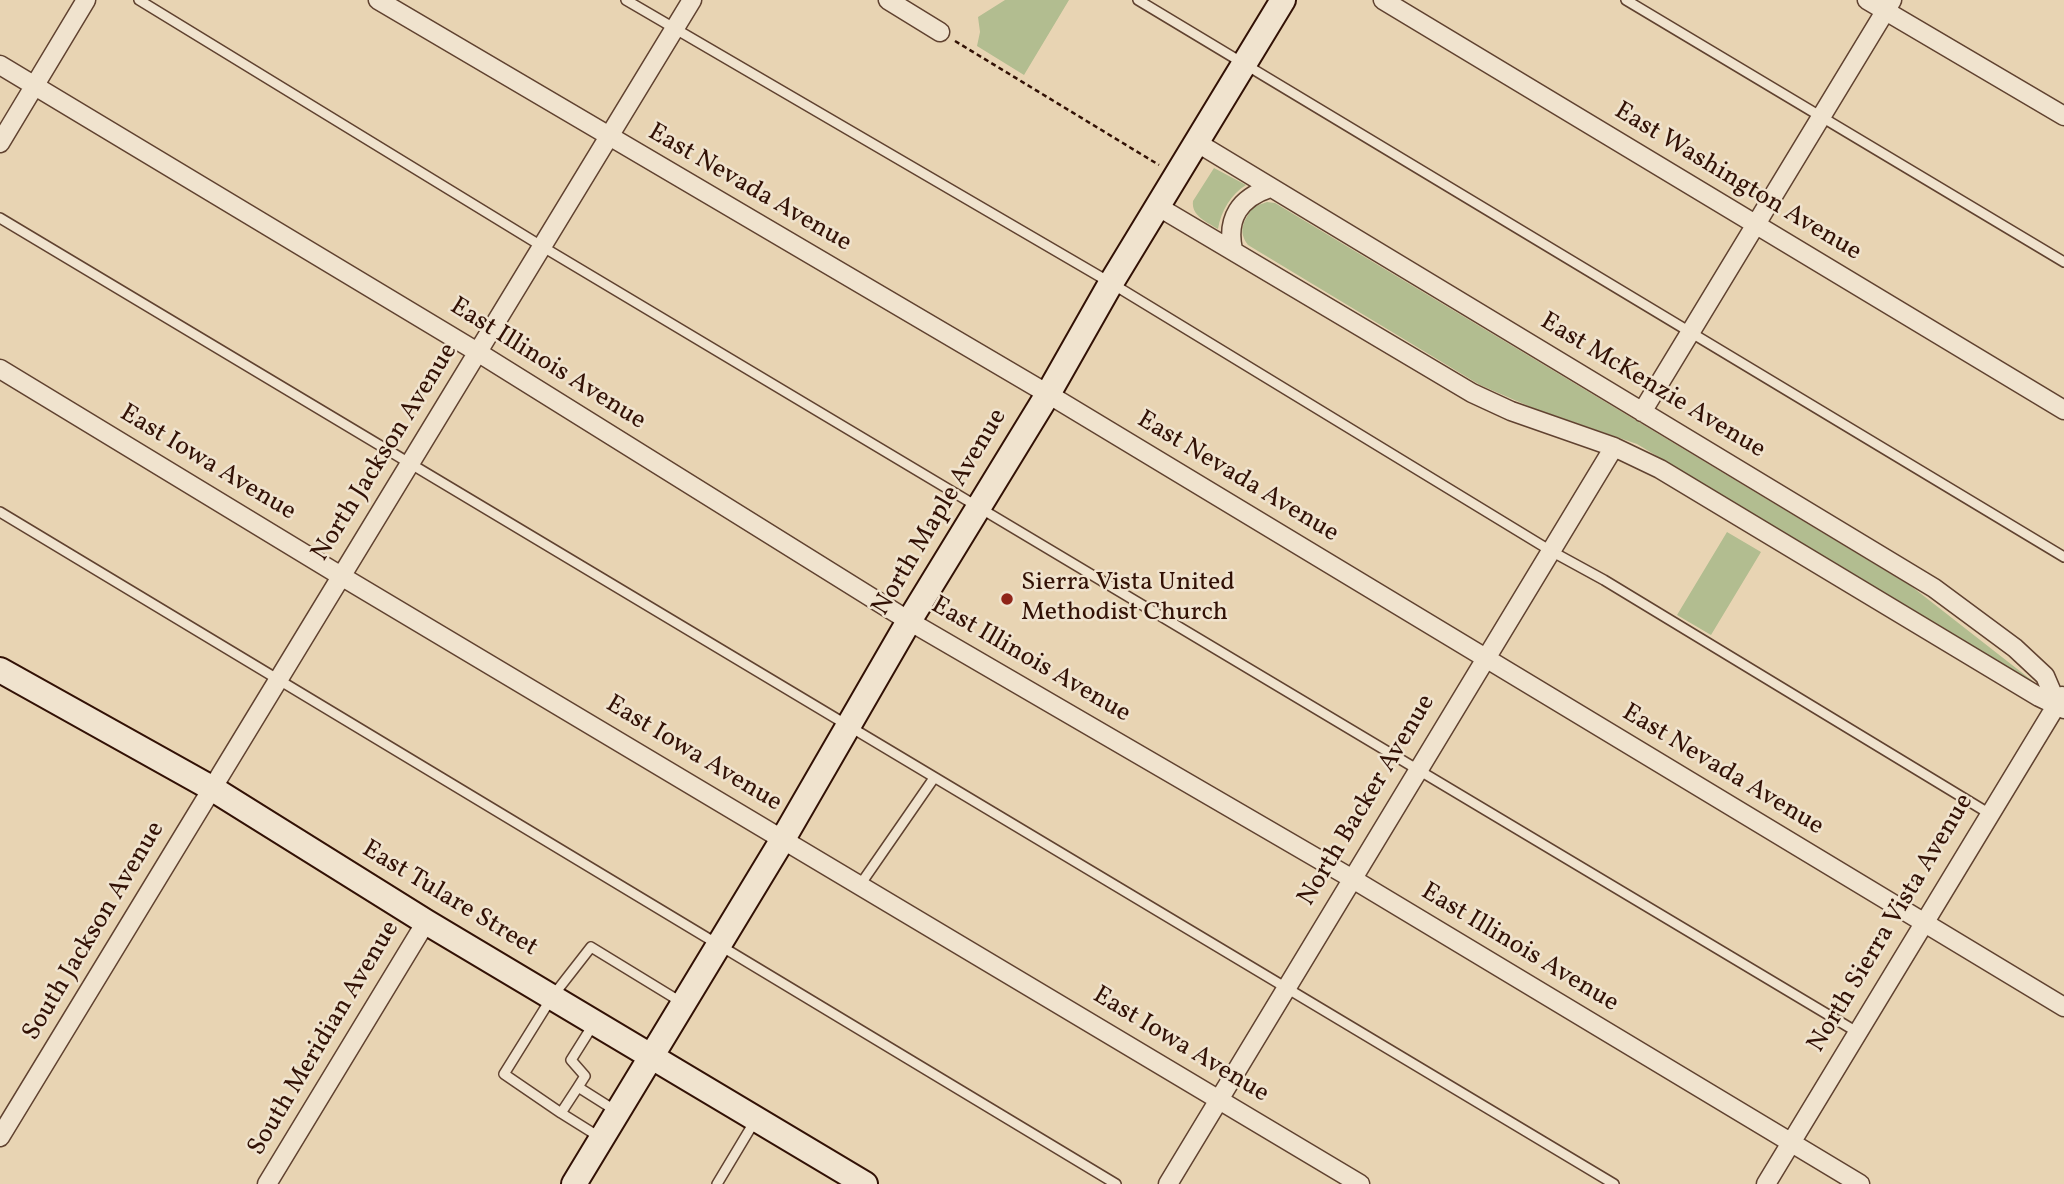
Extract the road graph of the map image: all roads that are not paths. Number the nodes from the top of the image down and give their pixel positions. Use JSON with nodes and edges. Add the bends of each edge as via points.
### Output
{"nodes":[{"id":1,"x":86,"y":0,"type":"edge"},
{"id":2,"x":139,"y":0,"type":"edge"},
{"id":3,"x":378,"y":0,"type":"edge"},
{"id":4,"x":626,"y":0,"type":"edge"},
{"id":5,"x":692,"y":0,"type":"edge"},
{"id":6,"x":888,"y":0,"type":"edge"},
{"id":7,"x":1138,"y":0,"type":"edge"},
{"id":8,"x":1283,"y":0,"type":"edge"},
{"id":9,"x":1383,"y":0,"type":"edge"},
{"id":10,"x":1626,"y":0,"type":"edge"},
{"id":11,"x":1867,"y":0,"type":"edge"},
{"id":12,"x":1888,"y":6,"type":"edge"},
{"id":13,"x":675,"y":29,"type":"junction"},
{"id":14,"x":940,"y":32,"type":"road end"},
{"id":15,"x":1244,"y":64,"type":"junction"},
{"id":16,"x":0,"y":65,"type":"edge"},
{"id":17,"x":34,"y":85,"type":"junction"},
{"id":18,"x":2064,"y":116,"type":"edge"},
{"id":19,"x":1821,"y":118,"type":"junction"},
{"id":20,"x":609,"y":137,"type":"junction"},
{"id":21,"x":1196,"y":142,"type":"junction"},
{"id":22,"x":0,"y":143,"type":"edge"},
{"id":23,"x":1270,"y":188,"type":"junction"},
{"id":24,"x":1157,"y":206,"type":"junction"},
{"id":25,"x":0,"y":218,"type":"edge"},
{"id":26,"x":1756,"y":226,"type":"junction"},
{"id":27,"x":543,"y":247,"type":"junction"},
{"id":28,"x":1233,"y":250,"type":"junction"},
{"id":29,"x":2064,"y":262,"type":"edge"},
{"id":30,"x":1111,"y":283,"type":"junction"},
{"id":31,"x":1691,"y":332,"type":"junction"},
{"id":32,"x":479,"y":353,"type":"junction"},
{"id":33,"x":0,"y":369,"type":"edge"},
{"id":34,"x":1048,"y":394,"type":"junction"},
{"id":35,"x":2064,"y":410,"type":"edge"},
{"id":36,"x":1642,"y":412,"type":"junction"},
{"id":37,"x":1614,"y":447,"type":"junction"},
{"id":38,"x":411,"y":464,"type":"junction"},
{"id":39,"x":979,"y":507,"type":"junction"},
{"id":40,"x":0,"y":512,"type":"edge"},
{"id":41,"x":1550,"y":551,"type":"junction"},
{"id":42,"x":2064,"y":557,"type":"edge"},
{"id":43,"x":341,"y":576,"type":"junction"},
{"id":44,"x":909,"y":621,"type":"junction"},
{"id":45,"x":1484,"y":659,"type":"junction"},
{"id":46,"x":0,"y":670,"type":"edge"},
{"id":47,"x":278,"y":680,"type":"junction"},
{"id":48,"x":2062,"y":702,"type":"edge"},
{"id":49,"x":849,"y":726,"type":"junction"},
{"id":50,"x":1418,"y":768,"type":"junction"},
{"id":51,"x":934,"y":778,"type":"junction"},
{"id":52,"x":213,"y":789,"type":"junction"},
{"id":53,"x":1990,"y":814,"type":"junction"},
{"id":54,"x":783,"y":839,"type":"junction"},
{"id":55,"x":1351,"y":878,"type":"junction"},
{"id":56,"x":860,"y":886,"type":"junction"},
{"id":57,"x":426,"y":922,"type":"junction"},
{"id":58,"x":1924,"y":922,"type":"junction"},
{"id":59,"x":719,"y":944,"type":"junction"},
{"id":60,"x":1286,"y":989,"type":"junction"},
{"id":61,"x":552,"y":997,"type":"junction"},
{"id":62,"x":683,"y":1003,"type":"junction"},
{"id":63,"x":2064,"y":1007,"type":"edge"},
{"id":64,"x":594,"y":1022,"type":"junction"},
{"id":65,"x":1857,"y":1032,"type":"junction"},
{"id":66,"x":650,"y":1056,"type":"junction"},
{"id":67,"x":578,"y":1087,"type":"junction"},
{"id":68,"x":1217,"y":1099,"type":"junction"},
{"id":69,"x":617,"y":1112,"type":"junction"},
{"id":70,"x":561,"y":1113,"type":"junction"},
{"id":71,"x":756,"y":1119,"type":"junction"},
{"id":72,"x":0,"y":1138,"type":"edge"},
{"id":73,"x":601,"y":1138,"type":"junction"},
{"id":74,"x":1790,"y":1142,"type":"junction"},
{"id":75,"x":860,"y":1183,"type":"edge"},
{"id":76,"x":267,"y":1184,"type":"edge"},
{"id":77,"x":573,"y":1184,"type":"edge"},
{"id":78,"x":718,"y":1184,"type":"edge"},
{"id":79,"x":1116,"y":1184,"type":"edge"},
{"id":80,"x":1168,"y":1184,"type":"edge"},
{"id":81,"x":1360,"y":1184,"type":"edge"},
{"id":82,"x":1614,"y":1184,"type":"edge"},
{"id":83,"x":1766,"y":1184,"type":"edge"},
{"id":84,"x":1860,"y":1184,"type":"edge"}],
"edges":[{"from":1,"to":17,"type":"street"},
{"from":2,"to":27,"type":"lane"},
{"from":3,"to":20,"type":"street","name":"East Nevada Avenue"},
{"from":4,"to":13,"type":"lane"},
{"from":5,"to":13,"type":"street","name":"North Jackson Avenue"},
{"from":6,"to":14,"type":"street"},
{"from":7,"to":15,"type":"lane"},
{"from":8,"to":15,"type":"main road","name":"North Maple Avenue"},
{"from":9,"to":26,"type":"street","name":"East Washington Avenue"},
{"from":10,"to":19,"type":"lane"},
{"from":11,"to":12,"type":"street"},
{"from":12,"to":18,"type":"street"},
{"from":12,"to":19,"type":"street"},
{"from":13,"to":20,"type":"street","name":"North Jackson Avenue"},
{"from":13,"to":30,"type":"lane"},
{"from":15,"to":21,"type":"main road","name":"North Maple Avenue"},
{"from":15,"to":31,"type":"lane"},
{"from":16,"to":17,"type":"street","name":"East Illinois Avenue"},
{"from":17,"to":22,"type":"street"},
{"from":17,"to":32,"type":"street","name":"East Illinois Avenue"},
{"from":19,"to":26,"type":"street"},
{"from":19,"to":29,"type":"lane"},
{"from":20,"to":27,"type":"street","name":"North Jackson Avenue"},
{"from":20,"to":34,"type":"street","name":"East Nevada Avenue"},
{"from":21,"to":23,"type":"street","name":"East McKenzie Avenue"},
{"from":21,"to":24,"type":"main road","name":"North Maple Avenue"},
{"from":23,"to":28,"type":"street","via":[[1243,201],[1233,221]]},
{"from":23,"to":36,"type":"street","name":"East McKenzie Avenue"},
{"from":24,"to":28,"type":"street"},
{"from":24,"to":30,"type":"main road","name":"North Maple Avenue"},
{"from":25,"to":38,"type":"lane"},
{"from":26,"to":31,"type":"street"},
{"from":26,"to":35,"type":"street","name":"East Washington Avenue"},
{"from":27,"to":32,"type":"street","name":"North Jackson Avenue"},
{"from":27,"to":39,"type":"lane"},
{"from":28,"to":37,"type":"street","via":[[1472,393]]},
{"from":30,"to":34,"type":"main road","name":"North Maple Avenue"},
{"from":30,"to":41,"type":"lane"},
{"from":31,"to":36,"type":"street"},
{"from":31,"to":42,"type":"lane"},
{"from":32,"to":38,"type":"street","name":"North Jackson Avenue"},
{"from":32,"to":44,"type":"street","name":"East Illinois Avenue"},
{"from":33,"to":43,"type":"street","name":"East Iowa Avenue"},
{"from":34,"to":39,"type":"main road","name":"North Maple Avenue"},
{"from":34,"to":45,"type":"street","name":"East Nevada Avenue"},
{"from":36,"to":48,"type":"street","name":"East McKenzie Avenue","via":[[1934,589],[2015,648],[2045,676]]},
{"from":37,"to":41,"type":"street","name":"North Backer Avenue"},
{"from":37,"to":48,"type":"street","via":[[1660,469],[2027,690]]},
{"from":38,"to":43,"type":"street","name":"North Jackson Avenue"},
{"from":38,"to":49,"type":"lane"},
{"from":39,"to":44,"type":"main road","name":"North Maple Avenue"},
{"from":39,"to":50,"type":"lane"},
{"from":40,"to":47,"type":"lane"},
{"from":41,"to":45,"type":"street","name":"North Backer Avenue"},
{"from":41,"to":53,"type":"lane"},
{"from":43,"to":47,"type":"street","name":"North Jackson Avenue"},
{"from":43,"to":54,"type":"street","name":"East Iowa Avenue"},
{"from":44,"to":49,"type":"main road","name":"North Maple Avenue"},
{"from":44,"to":55,"type":"street","name":"East Illinois Avenue"},
{"from":45,"to":50,"type":"street","name":"North Backer Avenue"},
{"from":45,"to":58,"type":"street","name":"East Nevada Avenue"},
{"from":46,"to":52,"type":"main road","name":"East Tulare Street"},
{"from":47,"to":52,"type":"street","name":"North Jackson Avenue"},
{"from":47,"to":59,"type":"lane"},
{"from":48,"to":53,"type":"street","name":"North Sierra Vista Avenue"},
{"from":49,"to":51,"type":"lane"},
{"from":49,"to":54,"type":"main road","name":"North Maple Avenue"},
{"from":50,"to":55,"type":"street","name":"North Backer Avenue"},
{"from":50,"to":65,"type":"lane"},
{"from":51,"to":56,"type":"lane"},
{"from":51,"to":60,"type":"lane"},
{"from":52,"to":57,"type":"main road","name":"East Tulare Street"},
{"from":52,"to":72,"type":"street","name":"South Jackson Avenue"},
{"from":53,"to":58,"type":"street","name":"North Sierra Vista Avenue"},
{"from":54,"to":56,"type":"street","name":"East Iowa Avenue"},
{"from":54,"to":59,"type":"main road","name":"North Maple Avenue"},
{"from":55,"to":60,"type":"street","name":"North Backer Avenue"},
{"from":55,"to":74,"type":"street","name":"East Illinois Avenue"},
{"from":56,"to":68,"type":"street","name":"East Iowa Avenue"},
{"from":57,"to":61,"type":"main road","name":"East Tulare Street"},
{"from":57,"to":76,"type":"street","name":"South Meridian Avenue"},
{"from":58,"to":63,"type":"street","name":"East Nevada Avenue"},
{"from":58,"to":65,"type":"street","name":"North Sierra Vista Avenue"},
{"from":59,"to":62,"type":"main road","name":"North Maple Avenue"},
{"from":59,"to":79,"type":"lane"},
{"from":60,"to":68,"type":"street","name":"North Backer Avenue"},
{"from":60,"to":82,"type":"lane"},
{"from":61,"to":62,"type":"lane","via":[[590,947]]},
{"from":61,"to":64,"type":"main road","name":"East Tulare Street"},
{"from":61,"to":70,"type":"lane","via":[[504,1074]]},
{"from":62,"to":66,"type":"main road","name":"North Maple Avenue"},
{"from":64,"to":66,"type":"main road","name":"East Tulare Street"},
{"from":64,"to":67,"type":"lane","via":[[571,1060],[585,1076]]},
{"from":65,"to":74,"type":"street","name":"North Sierra Vista Avenue"},
{"from":66,"to":69,"type":"main road","name":"North Maple Avenue"},
{"from":66,"to":71,"type":"main road","name":"East Tulare Street"},
{"from":67,"to":69,"type":"lane"},
{"from":67,"to":70,"type":"lane"},
{"from":68,"to":80,"type":"street","name":"North Backer Avenue"},
{"from":68,"to":81,"type":"street","name":"East Iowa Avenue"},
{"from":69,"to":73,"type":"main road","name":"North Maple Avenue"},
{"from":70,"to":73,"type":"lane"},
{"from":71,"to":75,"type":"main road","name":"East Tulare Street"},
{"from":71,"to":78,"type":"lane"},
{"from":73,"to":77,"type":"main road","name":"North Maple Avenue"},
{"from":74,"to":83,"type":"street","name":"North Sierra Vista Avenue"},
{"from":74,"to":84,"type":"street","name":"East Illinois Avenue"}]}
